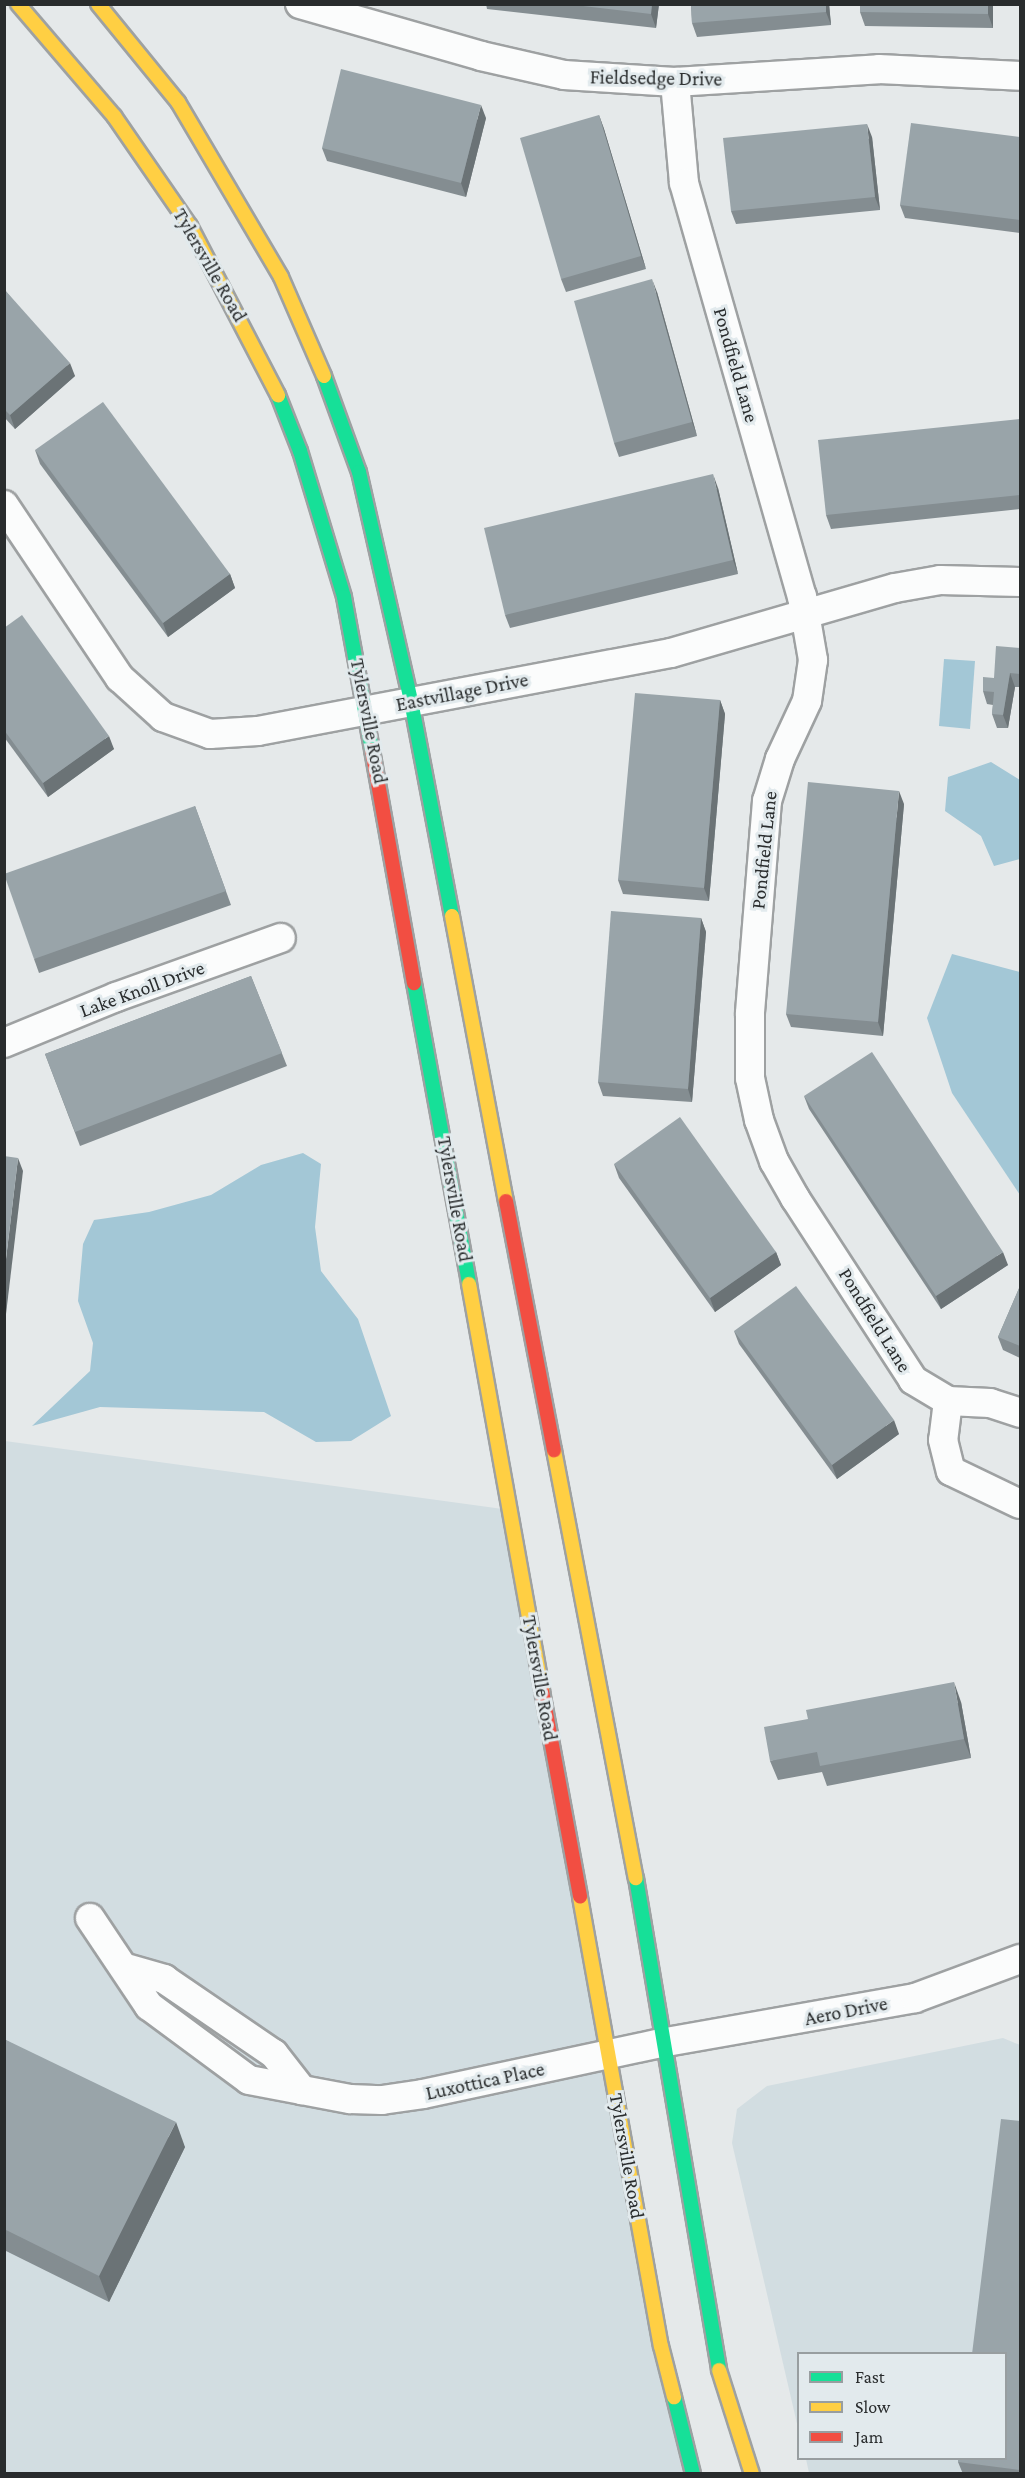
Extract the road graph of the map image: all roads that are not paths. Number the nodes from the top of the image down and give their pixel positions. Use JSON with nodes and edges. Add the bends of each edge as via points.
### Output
{"nodes":[{"id":1,"x":18,"y":4,"type":"edge"},
{"id":2,"x":99,"y":4,"type":"edge"},
{"id":3,"x":300,"y":4,"type":"edge"},
{"id":4,"x":1020,"y":76,"type":"edge"},
{"id":5,"x":675,"y":82,"type":"junction"},
{"id":6,"x":4,"y":505,"type":"edge"},
{"id":7,"x":1020,"y":582,"type":"edge"},
{"id":8,"x":806,"y":613,"type":"junction"},
{"id":9,"x":411,"y":700,"type":"junction"},
{"id":10,"x":367,"y":710,"type":"junction"},
{"id":11,"x":281,"y":938,"type":"dead end"},
{"id":12,"x":4,"y":1042,"type":"edge"},
{"id":13,"x":948,"y":1401,"type":"junction"},
{"id":14,"x":1020,"y":1413,"type":"edge"},
{"id":15,"x":1020,"y":1504,"type":"edge"},
{"id":16,"x":90,"y":1918,"type":"dead end"},
{"id":17,"x":1020,"y":1959,"type":"edge"},
{"id":18,"x":666,"y":2042,"type":"junction"},
{"id":19,"x":608,"y":2055,"type":"junction"},
{"id":20,"x":693,"y":2474,"type":"edge"},
{"id":21,"x":752,"y":2474,"type":"edge"}],
"edges":[{"from":1,"to":10,"type":"main road","name":"Tylersville Road","via":[[114,116],[190,226],[252,340],[281,400],[319,506],[344,597]]},
{"from":2,"to":9,"type":"main road","via":[[178,102],[281,278],[312,341],[359,472]]},
{"from":3,"to":5,"type":"street","name":"Fieldsedge Drive","via":[[481,56],[564,75]]},
{"from":4,"to":5,"type":"street","name":"Fieldsedge Drive","via":[[879,69]]},
{"from":5,"to":8,"type":"street","name":"Pondfield Lane","via":[[684,183]]},
{"from":6,"to":10,"type":"street","name":"Eastvillage Drive","via":[[120,678],[163,717],[192,730],[223,735]]},
{"from":7,"to":8,"type":"street","name":"Eastvillage Drive","via":[[940,580]]},
{"from":8,"to":9,"type":"street","name":"Eastvillage Drive","via":[[671,653]]},
{"from":8,"to":13,"type":"street","name":"Pondfield Lane","via":[[812,638],[812,681],[767,801],[753,950],[750,1078],[759,1120],[774,1161],[795,1198],[855,1286],[900,1363],[928,1392]]},
{"from":9,"to":10,"type":"street","name":"Eastvillage Drive"},
{"from":9,"to":18,"type":"main road"},
{"from":10,"to":19,"type":"main road","name":"Tylersville Road"},
{"from":11,"to":12,"type":"street","name":"Lake Knoll Drive"},
{"from":13,"to":14,"type":"street","name":"Pondfield Lane","via":[[990,1403]]},
{"from":13,"to":15,"type":"street","via":[[943,1440],[951,1471]]},
{"from":16,"to":19,"type":"street","name":"Luxottica Place","via":[[149,2006],[249,2080],[350,2099],[382,2100]]},
{"from":17,"to":18,"type":"street","name":"Aero Drive","via":[[915,1998]]},
{"from":18,"to":19,"type":"street","name":"Luxottica Place"},
{"from":18,"to":21,"type":"main road","via":[[721,2380]]},
{"from":19,"to":20,"type":"main road","name":"Tylersville Road","via":[[661,2346]]}]}
